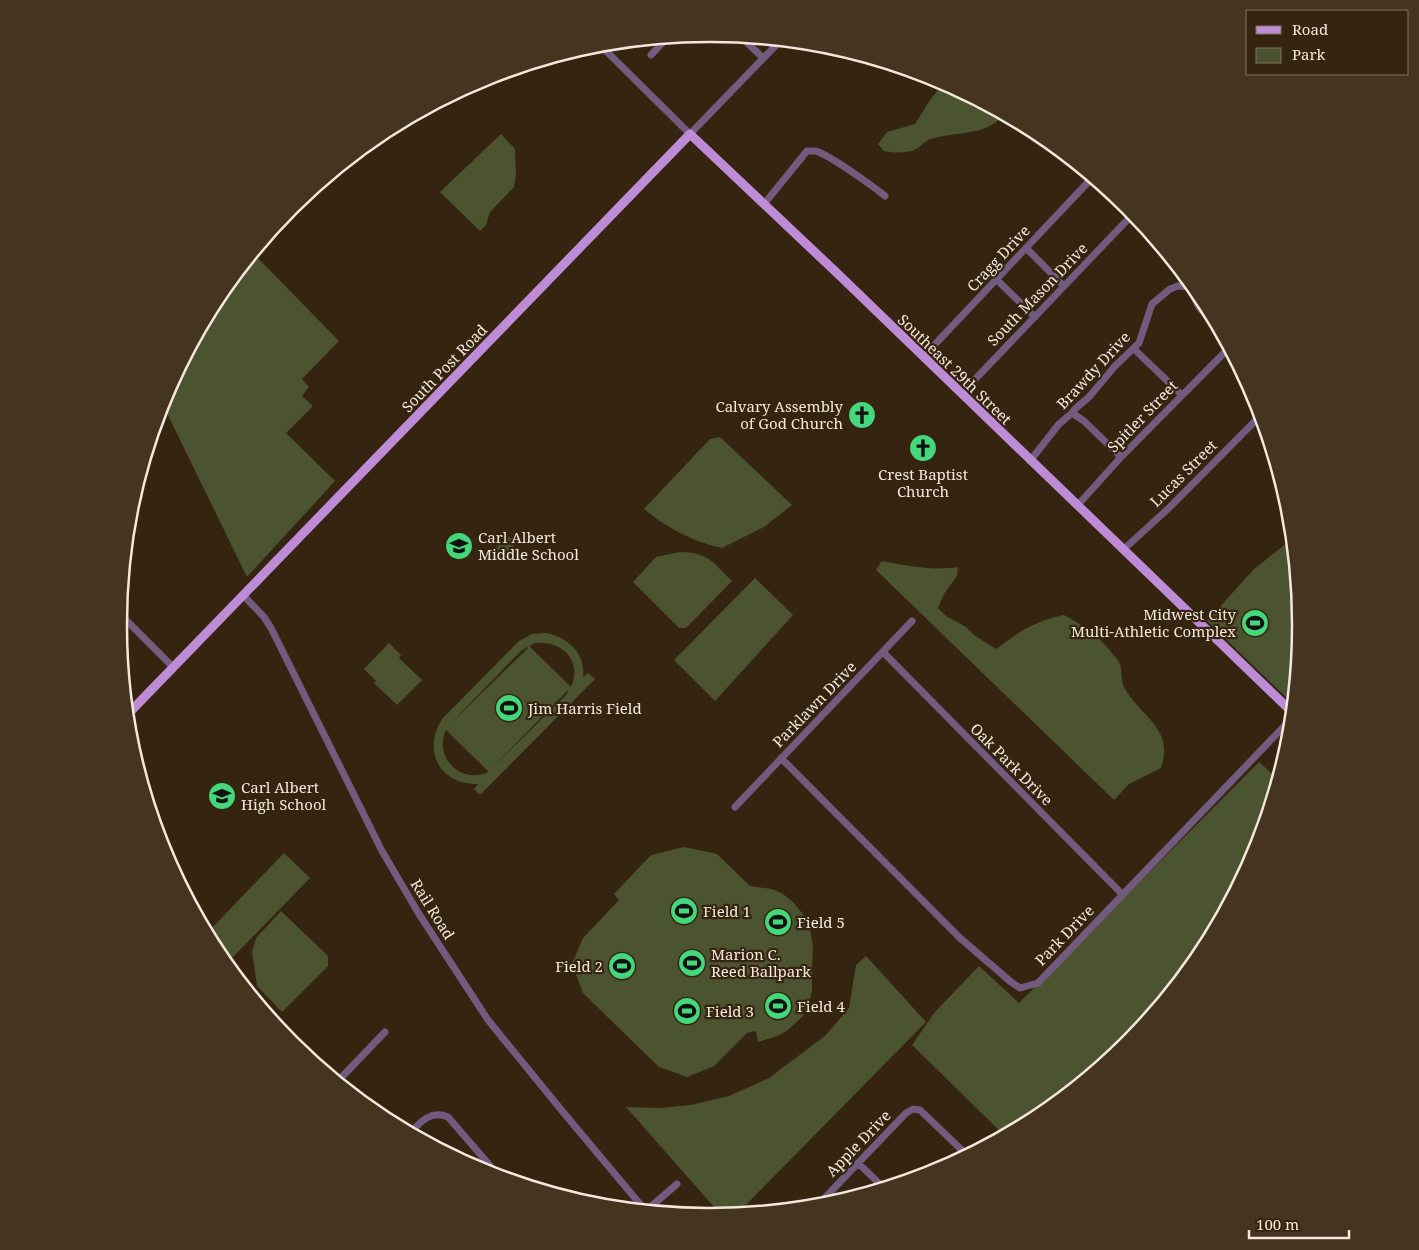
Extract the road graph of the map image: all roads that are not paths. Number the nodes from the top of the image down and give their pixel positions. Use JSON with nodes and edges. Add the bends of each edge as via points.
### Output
{"nodes":[{"id":1,"x":748,"y":44,"type":"edge"},
{"id":2,"x":661,"y":45,"type":"edge"},
{"id":3,"x":774,"y":46,"type":"edge"},
{"id":4,"x":608,"y":52,"type":"edge"},
{"id":5,"x":651,"y":55,"type":"dead end"},
{"id":6,"x":762,"y":57,"type":"junction"},
{"id":7,"x":690,"y":134,"type":"junction"},
{"id":8,"x":1088,"y":182,"type":"edge"},
{"id":9,"x":885,"y":196,"type":"dead end"},
{"id":10,"x":764,"y":204,"type":"junction"},
{"id":11,"x":1127,"y":220,"type":"edge"},
{"id":12,"x":1026,"y":248,"type":"junction"},
{"id":13,"x":997,"y":280,"type":"junction"},
{"id":14,"x":1064,"y":286,"type":"junction"},
{"id":15,"x":1184,"y":287,"type":"edge"},
{"id":16,"x":1035,"y":317,"type":"junction"},
{"id":17,"x":1134,"y":349,"type":"junction"},
{"id":18,"x":1224,"y":353,"type":"edge"},
{"id":19,"x":924,"y":357,"type":"junction"},
{"id":20,"x":961,"y":394,"type":"junction"},
{"id":21,"x":1182,"y":395,"type":"junction"},
{"id":22,"x":1072,"y":413,"type":"junction"},
{"id":23,"x":1254,"y":420,"type":"edge"},
{"id":24,"x":1121,"y":456,"type":"junction"},
{"id":25,"x":1030,"y":461,"type":"junction"},
{"id":26,"x":1077,"y":506,"type":"junction"},
{"id":27,"x":1123,"y":550,"type":"junction"},
{"id":28,"x":243,"y":595,"type":"junction"},
{"id":29,"x":912,"y":621,"type":"dead end"},
{"id":30,"x":127,"y":622,"type":"edge"},
{"id":31,"x":883,"y":652,"type":"junction"},
{"id":32,"x":173,"y":667,"type":"junction"},
{"id":33,"x":1286,"y":706,"type":"edge"},
{"id":34,"x":133,"y":709,"type":"edge"},
{"id":35,"x":1283,"y":728,"type":"edge"},
{"id":36,"x":781,"y":758,"type":"junction"},
{"id":37,"x":735,"y":807,"type":"dead end"},
{"id":38,"x":1122,"y":894,"type":"junction"},
{"id":39,"x":385,"y":1032,"type":"dead end"},
{"id":40,"x":342,"y":1077,"type":"edge"},
{"id":41,"x":416,"y":1128,"type":"edge"},
{"id":42,"x":961,"y":1150,"type":"edge"},
{"id":43,"x":858,"y":1162,"type":"junction"},
{"id":44,"x":488,"y":1163,"type":"edge"},
{"id":45,"x":878,"y":1182,"type":"edge"},
{"id":46,"x":677,"y":1184,"type":"dead end"},
{"id":47,"x":826,"y":1195,"type":"edge"},
{"id":48,"x":641,"y":1204,"type":"edge"},
{"id":49,"x":653,"y":1205,"type":"edge"}],
"edges":[{"from":1,"to":6,"type":"street"},
{"from":2,"to":5,"type":"street"},
{"from":3,"to":6,"type":"street","name":"South Post Road"},
{"from":4,"to":7,"type":"street","name":"Southeast 29th Street"},
{"from":6,"to":7,"type":"street","name":"South Post Road"},
{"from":7,"to":10,"type":"main road","name":"Southeast 29th Street"},
{"from":7,"to":28,"type":"main road","name":"South Post Road"},
{"from":8,"to":12,"type":"street","name":"Cragg Drive"},
{"from":9,"to":10,"type":"street","via":[[830,158],[816,151],[807,151]]},
{"from":10,"to":19,"type":"main road","name":"Southeast 29th Street"},
{"from":11,"to":14,"type":"street","name":"South Mason Drive"},
{"from":12,"to":13,"type":"street","name":"Cragg Drive"},
{"from":12,"to":14,"type":"street"},
{"from":13,"to":16,"type":"street"},
{"from":13,"to":19,"type":"street","name":"Cragg Drive"},
{"from":14,"to":16,"type":"street","name":"South Mason Drive"},
{"from":15,"to":17,"type":"street","name":"Brawdy Drive","via":[[1164,293],[1152,304],[1143,336]]},
{"from":16,"to":20,"type":"street","name":"South Mason Drive"},
{"from":17,"to":21,"type":"street"},
{"from":17,"to":22,"type":"street","name":"Brawdy Drive"},
{"from":18,"to":21,"type":"street","name":"Spitler Street"},
{"from":19,"to":20,"type":"main road","name":"Southeast 29th Street"},
{"from":20,"to":25,"type":"main road","name":"Southeast 29th Street"},
{"from":21,"to":24,"type":"street","name":"Spitler Street"},
{"from":22,"to":24,"type":"street"},
{"from":22,"to":25,"type":"street","name":"Brawdy Drive","via":[[1059,424]]},
{"from":23,"to":27,"type":"street","name":"Lucas Street","via":[[1170,507]]},
{"from":24,"to":26,"type":"street","name":"Spitler Street"},
{"from":25,"to":26,"type":"main road","name":"Southeast 29th Street"},
{"from":26,"to":27,"type":"main road","name":"Southeast 29th Street"},
{"from":27,"to":33,"type":"main road","name":"Southeast 29th Street"},
{"from":28,"to":32,"type":"main road","name":"South Post Road"},
{"from":28,"to":48,"type":"street","name":"Rail Road","via":[[271,628],[386,858],[418,914],[508,1045]]},
{"from":29,"to":31,"type":"street","name":"Parklawn Drive"},
{"from":30,"to":32,"type":"street"},
{"from":31,"to":36,"type":"street","name":"Parklawn Drive"},
{"from":31,"to":38,"type":"street","name":"Oak Park Drive"},
{"from":32,"to":34,"type":"main road","name":"South Post Road"},
{"from":35,"to":38,"type":"street","name":"Park Drive"},
{"from":36,"to":37,"type":"street","name":"Parklawn Drive"},
{"from":36,"to":38,"type":"street","name":"Park Drive","via":[[960,938],[1020,988],[1038,983]]},
{"from":39,"to":40,"type":"street"},
{"from":41,"to":44,"type":"street","via":[[428,1117],[448,1117]]},
{"from":42,"to":43,"type":"street","name":"Apple Drive","via":[[920,1110],[913,1109]]},
{"from":43,"to":45,"type":"street"},
{"from":43,"to":47,"type":"street","name":"Apple Drive"},
{"from":46,"to":49,"type":"street"}]}
